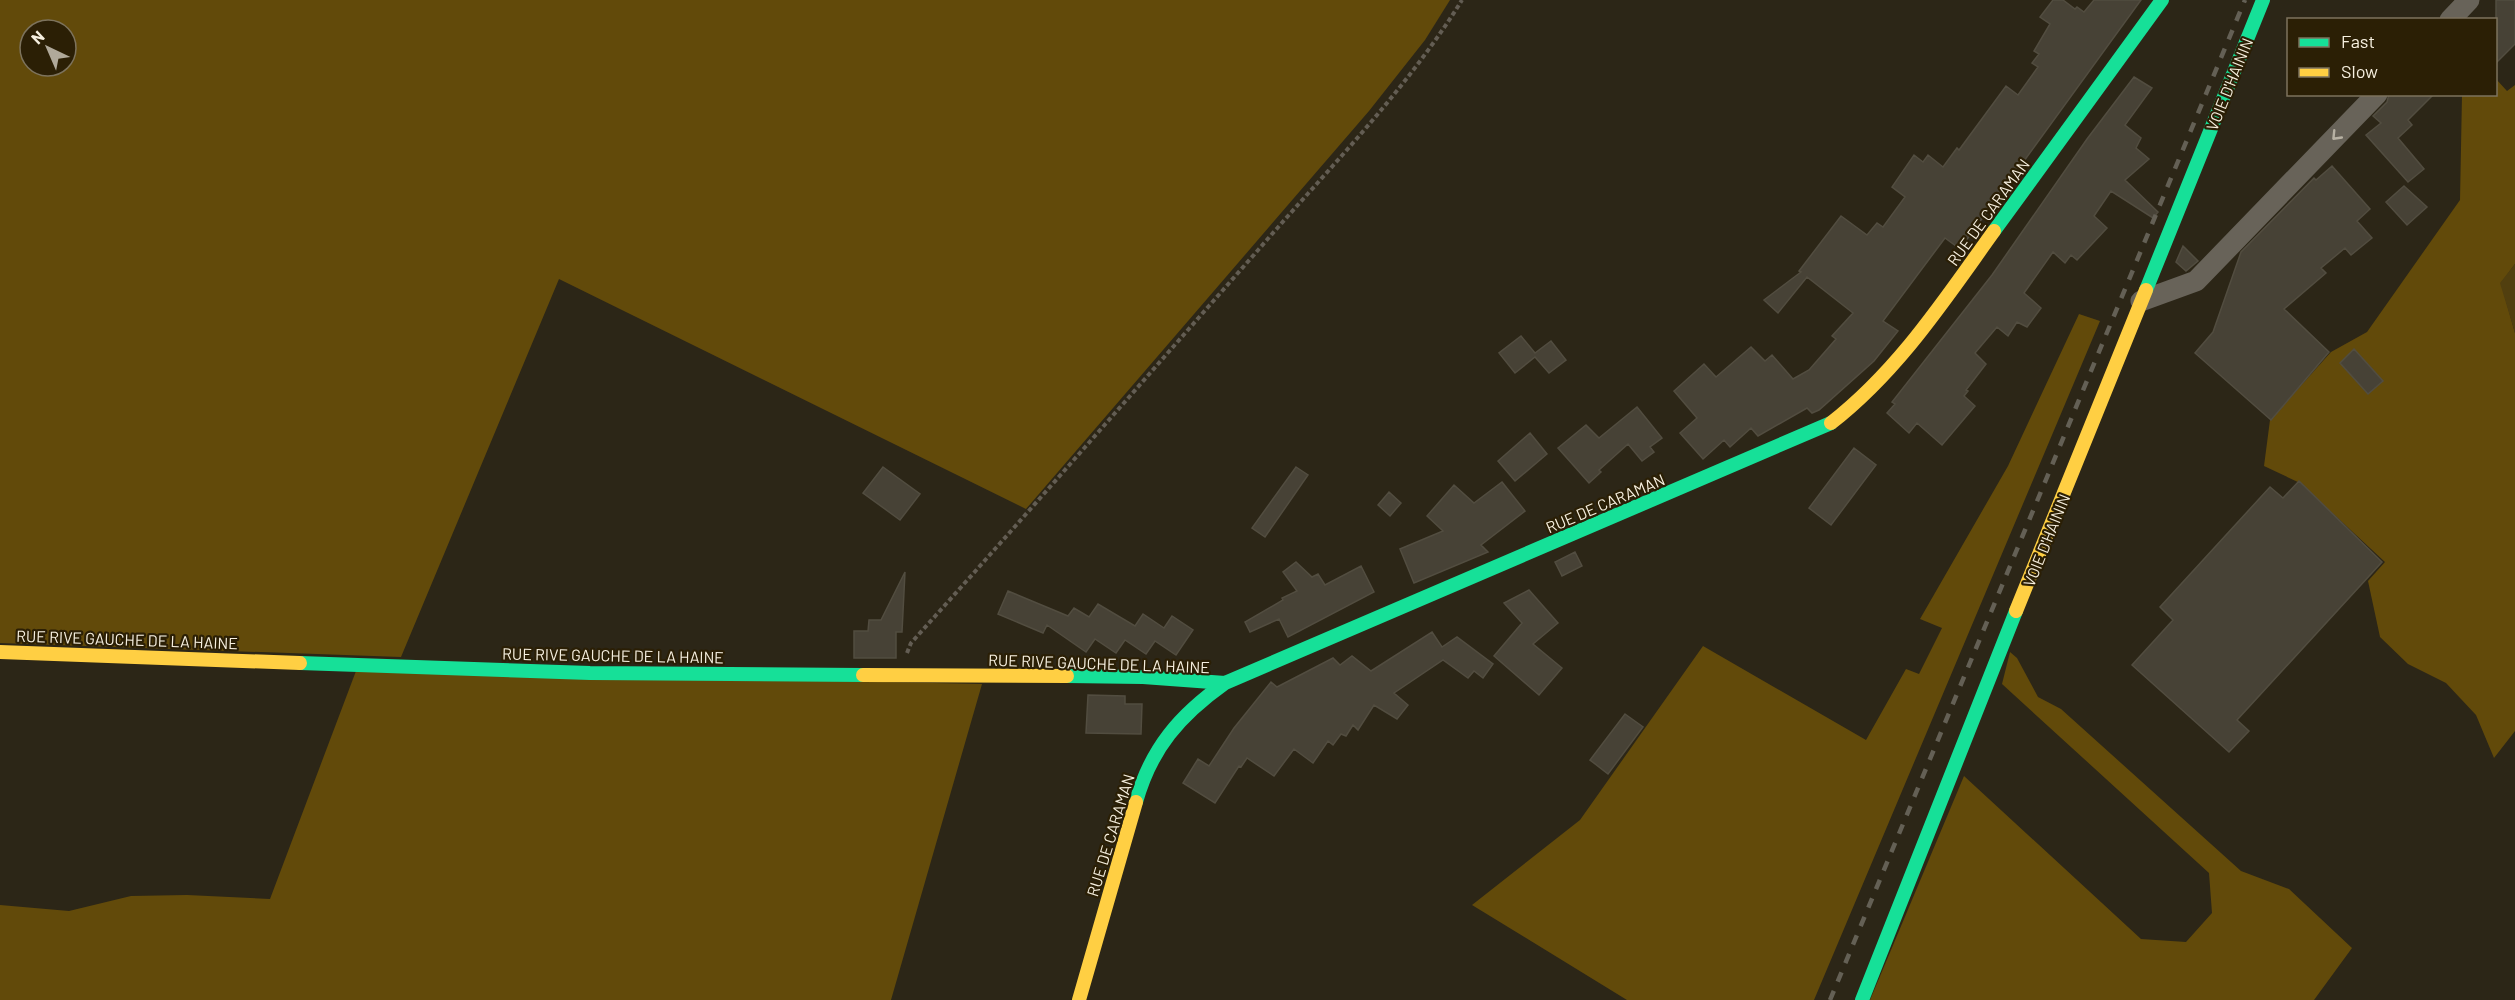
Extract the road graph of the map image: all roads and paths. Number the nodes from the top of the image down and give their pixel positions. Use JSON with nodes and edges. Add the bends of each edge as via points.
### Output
{"nodes":[{"id":1,"x":1462,"y":0,"type":"edge"},
{"id":2,"x":2163,"y":0,"type":"edge"},
{"id":3,"x":2263,"y":0,"type":"edge"},
{"id":4,"x":2469,"y":0,"type":"edge"},
{"id":5,"x":2452,"y":18,"type":"edge"},
{"id":6,"x":2375,"y":96,"type":"edge"},
{"id":7,"x":2141,"y":301,"type":"junction"},
{"id":8,"x":0,"y":652,"type":"edge"},
{"id":9,"x":897,"y":675,"type":"junction"},
{"id":10,"x":1225,"y":683,"type":"junction"},
{"id":11,"x":1079,"y":1000,"type":"edge"},
{"id":12,"x":1862,"y":1000,"type":"edge"}],
"edges":[{"from":1,"to":9,"type":"path","via":[[1440,35],[1376,117],[911,643]]},
{"from":2,"to":10,"type":"street","name":"RUE DE CARAMAN","via":[[1910,347],[1853,407],[1828,425]]},
{"from":3,"to":7,"type":"street","name":"VOIE D'HAININ"},
{"from":4,"to":5,"type":"street"},
{"from":6,"to":7,"type":"street","one_way":true,"via":[[2196,281]]},
{"from":7,"to":12,"type":"street","name":"VOIE D'HAININ"},
{"from":8,"to":9,"type":"street","name":"RUE RIVE GAUCHE DE LA HAINE","via":[[590,673]]},
{"from":9,"to":10,"type":"street","name":"RUE RIVE GAUCHE DE LA HAINE","via":[[1143,677]]},
{"from":10,"to":11,"type":"street","name":"RUE DE CARAMAN","via":[[1198,702],[1151,760],[1138,791]]}]}
